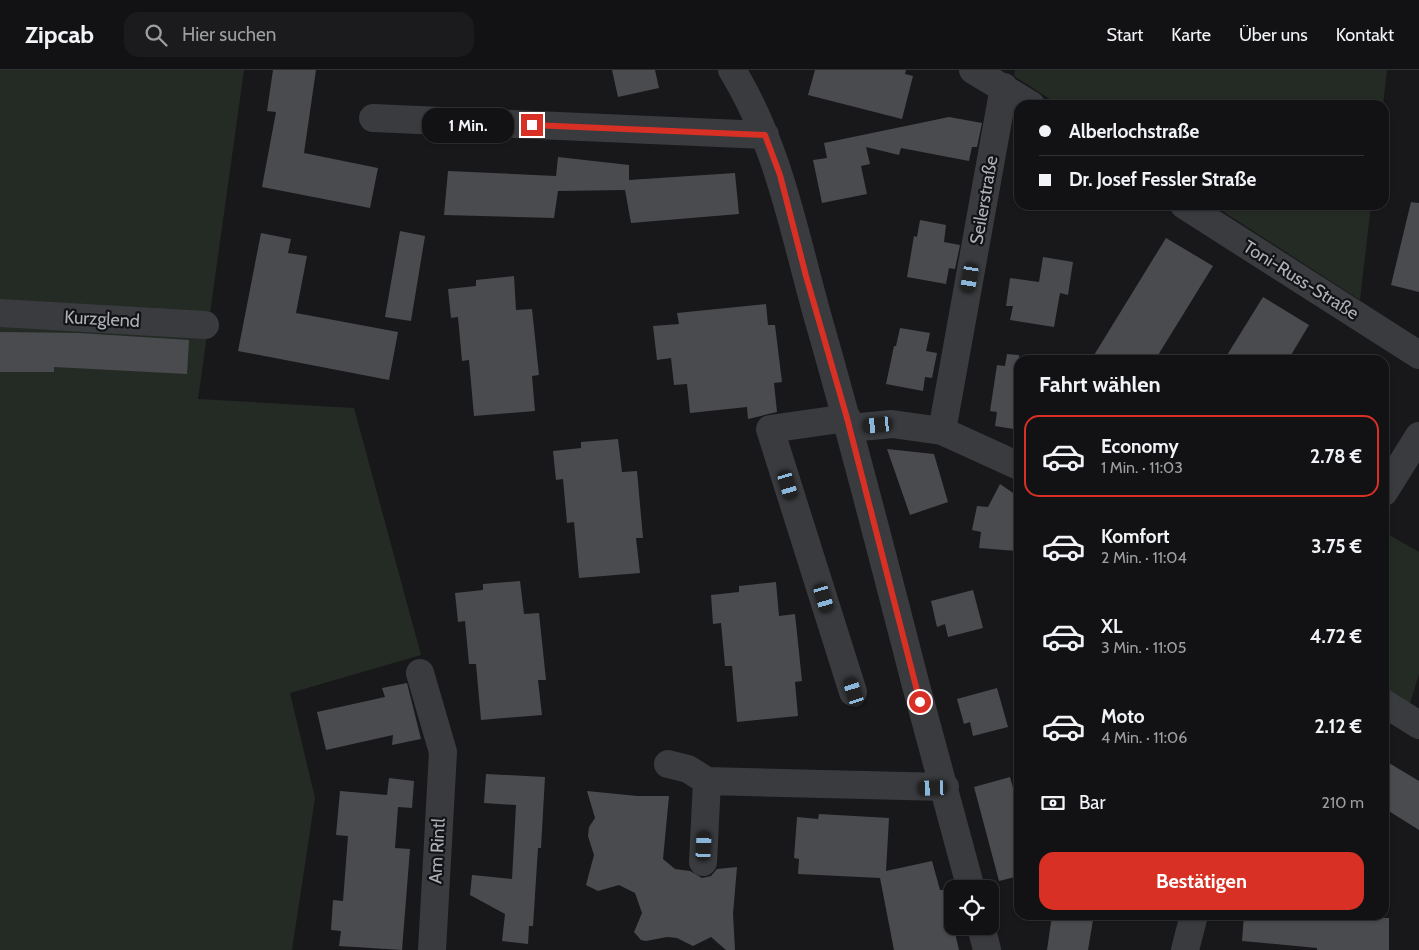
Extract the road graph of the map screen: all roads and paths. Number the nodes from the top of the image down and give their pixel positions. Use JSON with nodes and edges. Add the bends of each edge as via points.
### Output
{"nodes":[{"id":1,"x":732,"y":70,"type":"edge"},
{"id":2,"x":973,"y":70,"type":"edge"},
{"id":3,"x":1004,"y":87,"type":"junction"},
{"id":4,"x":1024,"y":100,"type":"edge"},
{"id":5,"x":374,"y":118,"type":"dead end"},
{"id":6,"x":765,"y":135,"type":"junction"},
{"id":7,"x":1192,"y":210,"type":"edge"},
{"id":8,"x":0,"y":313,"type":"edge"},
{"id":9,"x":205,"y":325,"type":"dead end"},
{"id":10,"x":1419,"y":355,"type":"edge"},
{"id":11,"x":848,"y":423,"type":"junction"},
{"id":12,"x":942,"y":431,"type":"junction"},
{"id":13,"x":1419,"y":436,"type":"edge"},
{"id":14,"x":1014,"y":464,"type":"edge"},
{"id":15,"x":1389,"y":484,"type":"edge"},
{"id":16,"x":420,"y":674,"type":"dead end"},
{"id":17,"x":854,"y":692,"type":"dead end"},
{"id":18,"x":1389,"y":706,"type":"edge"},
{"id":19,"x":1419,"y":725,"type":"edge"},
{"id":20,"x":668,"y":764,"type":"dead end"},
{"id":21,"x":707,"y":781,"type":"junction"},
{"id":22,"x":945,"y":787,"type":"junction"},
{"id":23,"x":703,"y":862,"type":"dead end"},
{"id":24,"x":969,"y":880,"type":"edge"},
{"id":25,"x":1193,"y":920,"type":"edge"},
{"id":26,"x":983,"y":935,"type":"edge"},
{"id":27,"x":432,"y":950,"type":"edge"},
{"id":28,"x":987,"y":950,"type":"edge"},
{"id":29,"x":1185,"y":950,"type":"edge"}],
"edges":[{"from":1,"to":6,"type":"street"},
{"from":2,"to":3,"type":"street"},
{"from":3,"to":4,"type":"street"},
{"from":3,"to":12,"type":"street","name":"Seilerstraße"},
{"from":5,"to":6,"type":"street"},
{"from":6,"to":11,"type":"street","via":[[780,175]]},
{"from":7,"to":10,"type":"street","name":"Toni-Russ-Straße"},
{"from":8,"to":9,"type":"street","name":"Kurzglend"},
{"from":11,"to":12,"type":"street","via":[[892,424]]},
{"from":11,"to":17,"type":"street","via":[[770,429]]},
{"from":11,"to":22,"type":"street","via":[[915,685]]},
{"from":12,"to":14,"type":"street"},
{"from":13,"to":15,"type":"street"},
{"from":16,"to":27,"type":"street","name":"Am Rintl","via":[[443,752]]},
{"from":18,"to":19,"type":"street"},
{"from":20,"to":21,"type":"street","via":[[688,769]]},
{"from":21,"to":22,"type":"street"},
{"from":21,"to":23,"type":"street"},
{"from":22,"to":24,"type":"street"},
{"from":25,"to":29,"type":"street"},
{"from":26,"to":28,"type":"street"}]}
